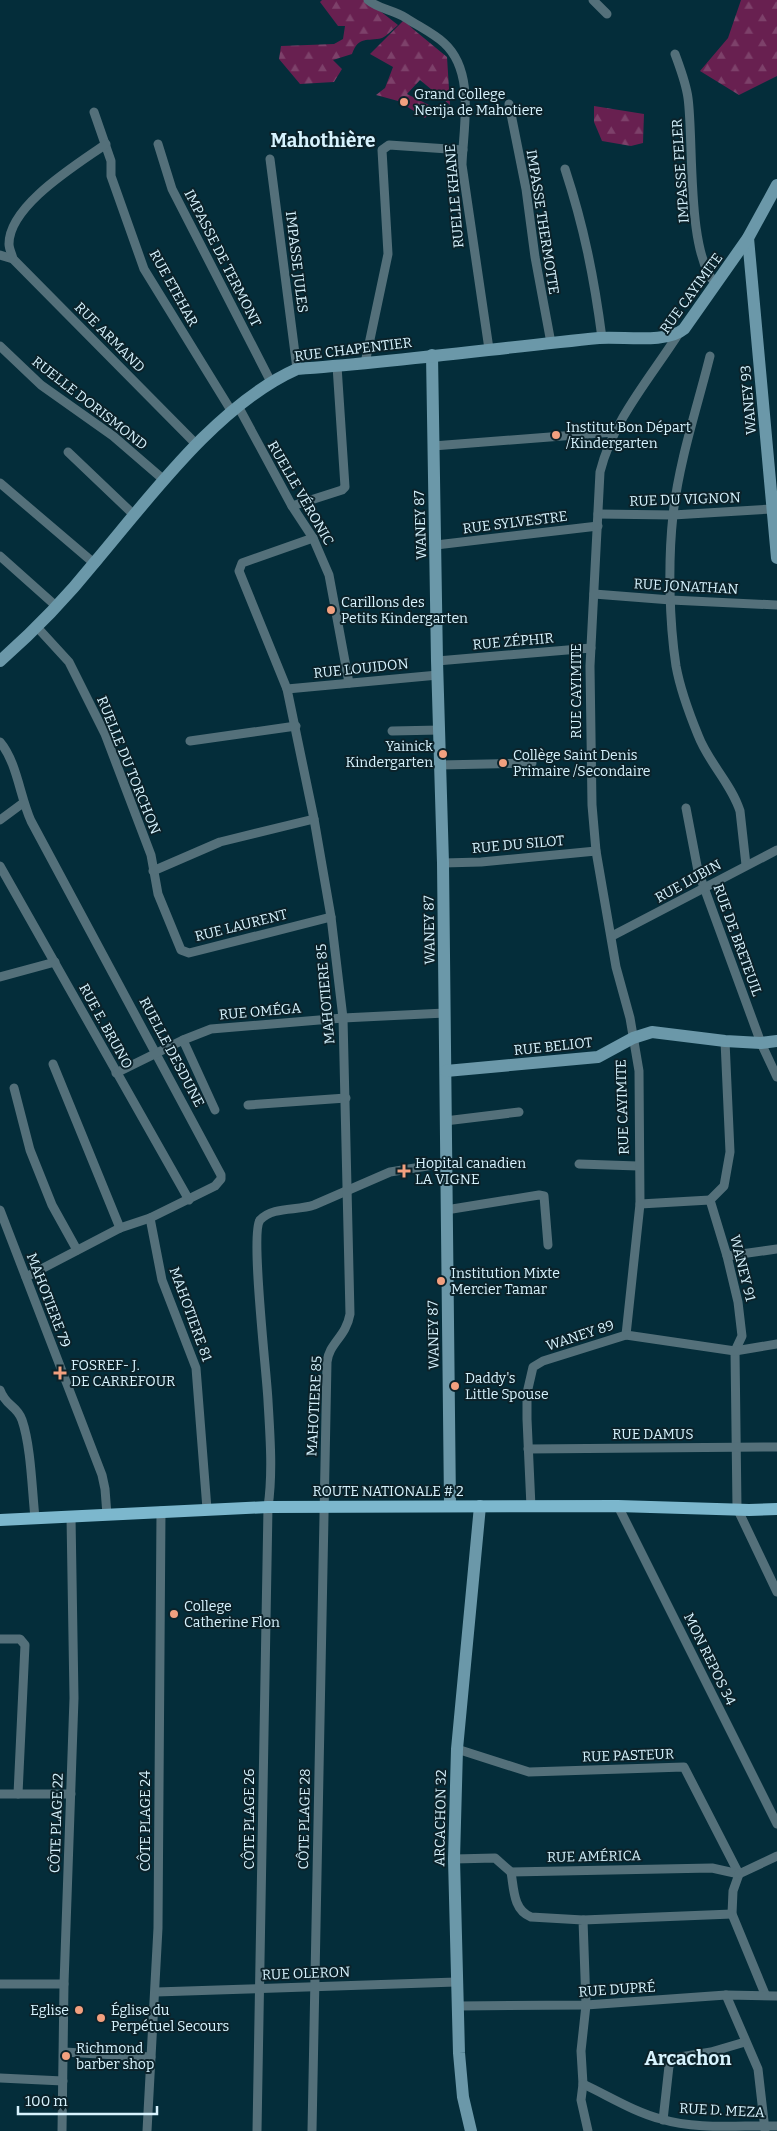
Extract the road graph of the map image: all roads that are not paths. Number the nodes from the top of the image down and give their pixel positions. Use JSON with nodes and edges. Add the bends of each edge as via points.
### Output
{"nodes":[{"id":1,"x":368,"y":0,"type":"edge"},
{"id":2,"x":593,"y":0,"type":"edge"},
{"id":3,"x":606,"y":14,"type":"dead end"},
{"id":4,"x":675,"y":54,"type":"dead end"},
{"id":5,"x":509,"y":104,"type":"dead end"},
{"id":6,"x":94,"y":112,"type":"dead end"},
{"id":7,"x":106,"y":144,"type":"junction"},
{"id":8,"x":158,"y":144,"type":"dead end"},
{"id":9,"x":462,"y":150,"type":"junction"},
{"id":10,"x":270,"y":159,"type":"dead end"},
{"id":11,"x":565,"y":169,"type":"dead end"},
{"id":12,"x":777,"y":185,"type":"edge"},
{"id":13,"x":748,"y":238,"type":"junction"},
{"id":14,"x":0,"y":255,"type":"edge"},
{"id":15,"x":13,"y":259,"type":"junction"},
{"id":16,"x":716,"y":284,"type":"junction"},
{"id":17,"x":680,"y":333,"type":"junction"},
{"id":18,"x":602,"y":338,"type":"junction"},
{"id":19,"x":551,"y":343,"type":"junction"},
{"id":20,"x":0,"y":346,"type":"edge"},
{"id":21,"x":489,"y":348,"type":"junction"},
{"id":22,"x":432,"y":355,"type":"junction"},
{"id":23,"x":710,"y":356,"type":"dead end"},
{"id":24,"x":365,"y":363,"type":"junction"},
{"id":25,"x":337,"y":366,"type":"junction"},
{"id":26,"x":297,"y":369,"type":"junction"},
{"id":27,"x":271,"y":382,"type":"junction"},
{"id":28,"x":235,"y":409,"type":"junction"},
{"id":29,"x":614,"y":432,"type":"junction"},
{"id":30,"x":196,"y":444,"type":"junction"},
{"id":31,"x":433,"y":446,"type":"junction"},
{"id":32,"x":68,"y":452,"type":"dead end"},
{"id":33,"x":164,"y":480,"type":"junction"},
{"id":34,"x":0,"y":483,"type":"edge"},
{"id":35,"x":292,"y":506,"type":"junction"},
{"id":36,"x":772,"y":509,"type":"junction"},
{"id":37,"x":133,"y":514,"type":"junction"},
{"id":38,"x":598,"y":514,"type":"junction"},
{"id":39,"x":673,"y":515,"type":"junction"},
{"id":40,"x":598,"y":526,"type":"junction"},
{"id":41,"x":313,"y":538,"type":"junction"},
{"id":42,"x":436,"y":545,"type":"junction"},
{"id":43,"x":0,"y":556,"type":"edge"},
{"id":44,"x":777,"y":558,"type":"edge"},
{"id":45,"x":94,"y":564,"type":"junction"},
{"id":46,"x":594,"y":594,"type":"junction"},
{"id":47,"x":671,"y":600,"type":"junction"},
{"id":48,"x":777,"y":605,"type":"edge"},
{"id":49,"x":56,"y":606,"type":"junction"},
{"id":50,"x":36,"y":626,"type":"junction"},
{"id":51,"x":591,"y":648,"type":"junction"},
{"id":52,"x":0,"y":661,"type":"edge"},
{"id":53,"x":437,"y":661,"type":"junction"},
{"id":54,"x":438,"y":675,"type":"junction"},
{"id":55,"x":349,"y":683,"type":"junction"},
{"id":56,"x":287,"y":689,"type":"junction"},
{"id":57,"x":296,"y":726,"type":"junction"},
{"id":58,"x":440,"y":730,"type":"junction"},
{"id":59,"x":392,"y":731,"type":"dead end"},
{"id":60,"x":190,"y":741,"type":"dead end"},
{"id":61,"x":0,"y":742,"type":"edge"},
{"id":62,"x":532,"y":763,"type":"dead end"},
{"id":63,"x":440,"y":765,"type":"junction"},
{"id":64,"x":23,"y":803,"type":"junction"},
{"id":65,"x":686,"y":808,"type":"dead end"},
{"id":66,"x":314,"y":819,"type":"junction"},
{"id":67,"x":0,"y":820,"type":"edge"},
{"id":68,"x":777,"y":850,"type":"edge"},
{"id":69,"x":596,"y":851,"type":"junction"},
{"id":70,"x":443,"y":863,"type":"junction"},
{"id":71,"x":746,"y":865,"type":"junction"},
{"id":72,"x":0,"y":866,"type":"edge"},
{"id":73,"x":154,"y":871,"type":"junction"},
{"id":74,"x":704,"y":888,"type":"junction"},
{"id":75,"x":331,"y":917,"type":"junction"},
{"id":76,"x":612,"y":936,"type":"junction"},
{"id":77,"x":55,"y":962,"type":"junction"},
{"id":78,"x":0,"y":977,"type":"edge"},
{"id":79,"x":445,"y":1013,"type":"junction"},
{"id":80,"x":343,"y":1018,"type":"junction"},
{"id":81,"x":633,"y":1038,"type":"junction"},
{"id":82,"x":183,"y":1040,"type":"junction"},
{"id":83,"x":725,"y":1041,"type":"junction"},
{"id":84,"x":777,"y":1041,"type":"edge"},
{"id":85,"x":761,"y":1043,"type":"junction"},
{"id":86,"x":157,"y":1053,"type":"junction"},
{"id":87,"x":53,"y":1064,"type":"dead end"},
{"id":88,"x":446,"y":1071,"type":"junction"},
{"id":89,"x":116,"y":1073,"type":"junction"},
{"id":90,"x":777,"y":1077,"type":"edge"},
{"id":91,"x":14,"y":1088,"type":"dead end"},
{"id":92,"x":346,"y":1098,"type":"junction"},
{"id":93,"x":248,"y":1105,"type":"dead end"},
{"id":94,"x":215,"y":1110,"type":"dead end"},
{"id":95,"x":519,"y":1112,"type":"dead end"},
{"id":96,"x":445,"y":1121,"type":"junction"},
{"id":97,"x":446,"y":1163,"type":"junction"},
{"id":98,"x":580,"y":1164,"type":"dead end"},
{"id":99,"x":638,"y":1166,"type":"junction"},
{"id":100,"x":346,"y":1190,"type":"junction"},
{"id":101,"x":189,"y":1200,"type":"junction"},
{"id":102,"x":710,"y":1200,"type":"junction"},
{"id":103,"x":640,"y":1204,"type":"junction"},
{"id":104,"x":0,"y":1210,"type":"edge"},
{"id":105,"x":446,"y":1210,"type":"junction"},
{"id":106,"x":150,"y":1218,"type":"junction"},
{"id":107,"x":120,"y":1228,"type":"junction"},
{"id":108,"x":548,"y":1245,"type":"dead end"},
{"id":109,"x":777,"y":1249,"type":"edge"},
{"id":110,"x":77,"y":1250,"type":"junction"},
{"id":111,"x":727,"y":1256,"type":"junction"},
{"id":112,"x":26,"y":1277,"type":"junction"},
{"id":113,"x":626,"y":1335,"type":"junction"},
{"id":114,"x":777,"y":1344,"type":"edge"},
{"id":115,"x":735,"y":1351,"type":"junction"},
{"id":116,"x":0,"y":1390,"type":"edge"},
{"id":117,"x":736,"y":1447,"type":"junction"},
{"id":118,"x":777,"y":1447,"type":"edge"},
{"id":119,"x":528,"y":1449,"type":"junction"},
{"id":120,"x":450,"y":1505,"type":"junction"},
{"id":121,"x":325,"y":1506,"type":"junction"},
{"id":122,"x":480,"y":1506,"type":"junction"},
{"id":123,"x":618,"y":1506,"type":"junction"},
{"id":124,"x":268,"y":1507,"type":"junction"},
{"id":125,"x":531,"y":1507,"type":"junction"},
{"id":126,"x":737,"y":1508,"type":"junction"},
{"id":127,"x":777,"y":1508,"type":"edge"},
{"id":128,"x":207,"y":1509,"type":"junction"},
{"id":129,"x":161,"y":1511,"type":"junction"},
{"id":130,"x":106,"y":1515,"type":"junction"},
{"id":131,"x":71,"y":1516,"type":"junction"},
{"id":132,"x":34,"y":1518,"type":"junction"},
{"id":133,"x":0,"y":1520,"type":"edge"},
{"id":134,"x":777,"y":1592,"type":"edge"},
{"id":135,"x":0,"y":1639,"type":"edge"},
{"id":136,"x":457,"y":1749,"type":"junction"},
{"id":137,"x":0,"y":1794,"type":"edge"},
{"id":138,"x":18,"y":1794,"type":"junction"},
{"id":139,"x":71,"y":1794,"type":"junction"},
{"id":140,"x":777,"y":1824,"type":"edge"},
{"id":141,"x":777,"y":1856,"type":"edge"},
{"id":142,"x":454,"y":1859,"type":"junction"},
{"id":143,"x":511,"y":1872,"type":"junction"},
{"id":144,"x":739,"y":1874,"type":"junction"},
{"id":145,"x":732,"y":1914,"type":"junction"},
{"id":146,"x":582,"y":1920,"type":"junction"},
{"id":147,"x":456,"y":1982,"type":"junction"},
{"id":148,"x":0,"y":1984,"type":"edge"},
{"id":149,"x":64,"y":1984,"type":"junction"},
{"id":150,"x":316,"y":1987,"type":"junction"},
{"id":151,"x":261,"y":1988,"type":"junction"},
{"id":152,"x":156,"y":1992,"type":"junction"},
{"id":153,"x":765,"y":1994,"type":"junction"},
{"id":154,"x":726,"y":1995,"type":"junction"},
{"id":155,"x":777,"y":1996,"type":"edge"},
{"id":156,"x":586,"y":2005,"type":"junction"},
{"id":157,"x":458,"y":2006,"type":"junction"},
{"id":158,"x":745,"y":2042,"type":"junction"},
{"id":159,"x":64,"y":2052,"type":"junction"},
{"id":160,"x":151,"y":2057,"type":"junction"},
{"id":161,"x":0,"y":2078,"type":"edge"},
{"id":162,"x":63,"y":2081,"type":"junction"},
{"id":163,"x":583,"y":2084,"type":"junction"},
{"id":164,"x":663,"y":2120,"type":"junction"},
{"id":165,"x":777,"y":2126,"type":"edge"},
{"id":166,"x":765,"y":2128,"type":"edge"},
{"id":167,"x":62,"y":2131,"type":"edge"},
{"id":168,"x":147,"y":2131,"type":"edge"},
{"id":169,"x":257,"y":2131,"type":"edge"},
{"id":170,"x":312,"y":2131,"type":"edge"},
{"id":171,"x":472,"y":2131,"type":"edge"},
{"id":172,"x":588,"y":2131,"type":"edge"}],
"edges":[{"from":1,"to":9,"type":"street","name":"RUELLE KHANE","via":[[403,16],[452,52],[458,63],[467,106]]},
{"from":2,"to":3,"type":"street"},
{"from":4,"to":16,"type":"street","name":"IMPASSE FELER","via":[[688,98],[692,184],[703,262]]},
{"from":5,"to":19,"type":"street","name":"IMPASSE THERMOTTE"},
{"from":6,"to":7,"type":"street","name":"RUE ETEHAR"},
{"from":7,"to":15,"type":"street","via":[[33,198],[17,219],[9,243]]},
{"from":7,"to":28,"type":"street","name":"RUE ETEHAR","via":[[111,176],[144,268]]},
{"from":8,"to":27,"type":"street","name":"IMPASSE DE TERMONT","via":[[172,189]]},
{"from":9,"to":21,"type":"street","name":"RUELLE KHANE"},
{"from":9,"to":24,"type":"street","via":[[389,145],[382,150],[388,254]]},
{"from":10,"to":26,"type":"street","name":"IMPASSE JULES"},
{"from":11,"to":18,"type":"street","via":[[589,254]]},
{"from":12,"to":13,"type":"street","name":"RUE CAYIMITE"},
{"from":13,"to":16,"type":"street","name":"RUE CAYIMITE"},
{"from":13,"to":36,"type":"street","name":"WANEY 93"},
{"from":14,"to":15,"type":"street","name":"RUE ARMAND"},
{"from":15,"to":30,"type":"street","name":"RUE ARMAND"},
{"from":16,"to":17,"type":"street","name":"RUE CAYIMITE"},
{"from":17,"to":18,"type":"street","name":"RUE CHAPENTIER","via":[[666,337]]},
{"from":17,"to":29,"type":"street","name":"RUE CAYIMITE"},
{"from":18,"to":19,"type":"street","name":"RUE CHAPENTIER"},
{"from":19,"to":21,"type":"street","name":"RUE CHAPENTIER"},
{"from":20,"to":33,"type":"street","name":"RUELLE DORISMOND","via":[[41,385],[113,436]]},
{"from":21,"to":22,"type":"street","name":"RUE CHAPENTIER"},
{"from":22,"to":24,"type":"street","name":"RUE CHAPENTIER"},
{"from":22,"to":31,"type":"street","name":"WANEY 87"},
{"from":23,"to":39,"type":"street","via":[[681,469]]},
{"from":24,"to":25,"type":"street","name":"RUE CHAPENTIER"},
{"from":25,"to":26,"type":"street","name":"RUE CHAPENTIER"},
{"from":25,"to":35,"type":"street","via":[[345,486],[342,490]]},
{"from":26,"to":27,"type":"street","name":"RUE CHAPENTIER"},
{"from":27,"to":28,"type":"street","name":"RUE CHAPENTIER"},
{"from":28,"to":30,"type":"street","name":"RUE CHAPENTIER"},
{"from":28,"to":35,"type":"street","name":"RUELLE VÉRONIC"},
{"from":29,"to":31,"type":"street"},
{"from":29,"to":38,"type":"street","name":"RUE CAYIMITE","via":[[600,472]]},
{"from":30,"to":33,"type":"street","name":"RUE CHAPENTIER"},
{"from":31,"to":42,"type":"street","name":"WANEY 87"},
{"from":32,"to":37,"type":"street"},
{"from":33,"to":37,"type":"street","name":"RUE CHAPENTIER"},
{"from":34,"to":45,"type":"street"},
{"from":35,"to":41,"type":"street","name":"RUELLE VÉRONIC"},
{"from":36,"to":39,"type":"street","name":"RUE DU VIGNON"},
{"from":36,"to":44,"type":"street","name":"WANEY 93"},
{"from":37,"to":45,"type":"street","name":"RUE CHAPENTIER"},
{"from":38,"to":39,"type":"street","name":"RUE DU VIGNON"},
{"from":38,"to":40,"type":"street","name":"RUE CAYIMITE"},
{"from":39,"to":47,"type":"street"},
{"from":40,"to":42,"type":"street","name":"RUE SYLVESTRE"},
{"from":40,"to":46,"type":"street","name":"RUE CAYIMITE"},
{"from":41,"to":55,"type":"street","name":"RUELLE VÉRONIC","via":[[330,575]]},
{"from":41,"to":56,"type":"street","name":"MAHOTIERE 85","via":[[242,563],[239,571]]},
{"from":42,"to":53,"type":"street","name":"WANEY 87"},
{"from":43,"to":49,"type":"street"},
{"from":45,"to":49,"type":"street","name":"RUE CHAPENTIER"},
{"from":46,"to":47,"type":"street","name":"RUE JONATHAN"},
{"from":46,"to":51,"type":"street","name":"RUE CAYIMITE"},
{"from":47,"to":48,"type":"street","name":"RUE JONATHAN"},
{"from":47,"to":71,"type":"street","via":[[676,667],[698,736],[737,802]]},
{"from":49,"to":50,"type":"street","name":"RUE CHAPENTIER"},
{"from":50,"to":52,"type":"street","name":"RUE CHAPENTIER"},
{"from":50,"to":73,"type":"street","name":"RUELLE DU TORCHON","via":[[69,662],[104,734],[151,855]]},
{"from":51,"to":53,"type":"street","name":"RUE ZÉPHIR"},
{"from":51,"to":69,"type":"street","name":"RUE CAYIMITE","via":[[592,805]]},
{"from":53,"to":54,"type":"street","name":"WANEY 87"},
{"from":54,"to":55,"type":"street","name":"RUE LOUIDON"},
{"from":54,"to":58,"type":"street","name":"WANEY 87"},
{"from":55,"to":56,"type":"street","name":"RUE LOUIDON"},
{"from":56,"to":57,"type":"street","name":"MAHOTIERE 85"},
{"from":57,"to":60,"type":"street"},
{"from":57,"to":66,"type":"street","name":"MAHOTIERE 85"},
{"from":58,"to":59,"type":"street"},
{"from":58,"to":63,"type":"street","name":"WANEY 87"},
{"from":61,"to":64,"type":"street","name":"RUELLE DESDUNE","via":[[7,750]]},
{"from":62,"to":63,"type":"street"},
{"from":63,"to":70,"type":"street","name":"WANEY 87"},
{"from":64,"to":67,"type":"street"},
{"from":64,"to":86,"type":"street","name":"RUELLE DESDUNE"},
{"from":65,"to":74,"type":"street","name":"RUE DE BRETEUIL"},
{"from":66,"to":73,"type":"street","via":[[220,842]]},
{"from":66,"to":75,"type":"street","name":"MAHOTIERE 85"},
{"from":68,"to":71,"type":"street","name":"RUE LUBIN"},
{"from":69,"to":70,"type":"street","name":"RUE DU SILOT"},
{"from":69,"to":76,"type":"street","name":"RUE CAYIMITE"},
{"from":70,"to":79,"type":"street","name":"WANEY 87"},
{"from":71,"to":74,"type":"street","name":"RUE LUBIN"},
{"from":72,"to":77,"type":"street","name":"RUE E. BRUNO"},
{"from":73,"to":75,"type":"street","name":"RUE LAURENT","via":[[158,894],[181,950],[185,952]]},
{"from":74,"to":76,"type":"street","name":"RUE LUBIN"},
{"from":74,"to":85,"type":"street","name":"RUE DE BRETEUIL"},
{"from":75,"to":80,"type":"street","name":"MAHOTIERE 85"},
{"from":76,"to":81,"type":"street","name":"RUE CAYIMITE"},
{"from":77,"to":78,"type":"street"},
{"from":77,"to":89,"type":"street","name":"RUE E. BRUNO"},
{"from":79,"to":80,"type":"street","name":"RUE OMÉGA"},
{"from":79,"to":88,"type":"street","name":"WANEY 87"},
{"from":80,"to":82,"type":"street","name":"RUE OMÉGA","via":[[211,1029]]},
{"from":80,"to":92,"type":"street","name":"MAHOTIERE 85"},
{"from":81,"to":83,"type":"street","name":"RUE BELIOT","via":[[652,1032]]},
{"from":81,"to":88,"type":"street","name":"RUE BELIOT","via":[[598,1058]]},
{"from":81,"to":99,"type":"street","name":"RUE CAYIMITE","via":[[639,1071]]},
{"from":82,"to":86,"type":"street","name":"RUE OMÉGA"},
{"from":82,"to":94,"type":"street"},
{"from":83,"to":85,"type":"street","name":"RUE BELIOT"},
{"from":83,"to":102,"type":"street","via":[[730,1152],[724,1186]]},
{"from":84,"to":85,"type":"street","name":"RUE BELIOT"},
{"from":85,"to":90,"type":"street","name":"RUE DE BRETEUIL"},
{"from":86,"to":89,"type":"street","name":"RUE OMÉGA"},
{"from":86,"to":101,"type":"street","name":"RUELLE DESDUNE","via":[[221,1175],[215,1186]]},
{"from":87,"to":107,"type":"street"},
{"from":88,"to":96,"type":"street","name":"WANEY 87"},
{"from":89,"to":101,"type":"street","name":"RUE E. BRUNO"},
{"from":91,"to":110,"type":"street","via":[[30,1150],[52,1204]]},
{"from":92,"to":93,"type":"street"},
{"from":92,"to":100,"type":"street","name":"MAHOTIERE 85"},
{"from":95,"to":96,"type":"street"},
{"from":96,"to":97,"type":"street","name":"WANEY 87"},
{"from":97,"to":100,"type":"street","via":[[390,1172]]},
{"from":97,"to":105,"type":"street","name":"WANEY 87"},
{"from":98,"to":99,"type":"street"},
{"from":99,"to":103,"type":"street","name":"RUE CAYIMITE"},
{"from":100,"to":121,"type":"street","name":"MAHOTIERE 85","via":[[350,1314],[347,1329],[328,1355]]},
{"from":100,"to":124,"type":"street","name":"CÔTE PLAGE 26","via":[[303,1209],[275,1211],[258,1223],[258,1292],[268,1401]]},
{"from":101,"to":106,"type":"street","name":"RUELLE DESDUNE"},
{"from":102,"to":103,"type":"street"},
{"from":102,"to":111,"type":"street","name":"WANEY 91"},
{"from":103,"to":113,"type":"street","name":"RUE CAYIMITE"},
{"from":104,"to":112,"type":"street","name":"MAHOTIERE 79"},
{"from":105,"to":108,"type":"street","via":[[544,1196]]},
{"from":105,"to":120,"type":"street","name":"WANEY 87"},
{"from":106,"to":107,"type":"street","name":"RUELLE DESDUNE"},
{"from":106,"to":128,"type":"street","name":"MAHOTIERE 81","via":[[162,1280],[196,1368]]},
{"from":107,"to":110,"type":"street","name":"RUELLE DESDUNE"},
{"from":109,"to":111,"type":"street"},
{"from":110,"to":112,"type":"street","name":"RUELLE DESDUNE"},
{"from":111,"to":115,"type":"street","name":"WANEY 91","via":[[742,1336]]},
{"from":112,"to":130,"type":"street","name":"MAHOTIERE 79","via":[[102,1474]]},
{"from":113,"to":115,"type":"street","name":"WANEY 89"},
{"from":113,"to":119,"type":"street","name":"WANEY 89","via":[[533,1366],[527,1393]]},
{"from":114,"to":115,"type":"street","name":"WANEY 89"},
{"from":115,"to":117,"type":"street","name":"WANEY 91"},
{"from":116,"to":132,"type":"street","via":[[4,1400],[15,1408],[23,1422]]},
{"from":117,"to":118,"type":"street","name":"RUE DAMUS"},
{"from":117,"to":119,"type":"street","name":"RUE DAMUS"},
{"from":117,"to":126,"type":"street","name":"WANEY 91"},
{"from":119,"to":125,"type":"street","name":"WANEY 89"},
{"from":120,"to":121,"type":"main road","name":"ROUTE NATIONALE # 2"},
{"from":120,"to":122,"type":"main road","name":"ROUTE NATIONALE # 2"},
{"from":121,"to":124,"type":"main road","name":"ROUTE NATIONALE # 2"},
{"from":121,"to":150,"type":"street","name":"CÔTE PLAGE 28"},
{"from":122,"to":125,"type":"main road","name":"ROUTE NATIONALE # 2"},
{"from":122,"to":136,"type":"street","name":"ARCACHON 32"},
{"from":123,"to":125,"type":"main road","name":"ROUTE NATIONALE # 2"},
{"from":123,"to":126,"type":"main road","name":"ROUTE NATIONALE # 2"},
{"from":123,"to":140,"type":"street","name":"MON REPOS 34"},
{"from":124,"to":128,"type":"main road","name":"ROUTE NATIONALE # 2"},
{"from":124,"to":151,"type":"street","name":"CÔTE PLAGE 26"},
{"from":126,"to":127,"type":"main road","name":"ROUTE NATIONALE # 2"},
{"from":126,"to":134,"type":"street"},
{"from":128,"to":129,"type":"main road","name":"ROUTE NATIONALE # 2"},
{"from":129,"to":130,"type":"main road","name":"ROUTE NATIONALE # 2"},
{"from":129,"to":152,"type":"street","name":"CÔTE PLAGE 24"},
{"from":130,"to":131,"type":"main road","name":"ROUTE NATIONALE # 2"},
{"from":131,"to":132,"type":"main road","name":"ROUTE NATIONALE # 2"},
{"from":131,"to":139,"type":"street","name":"CÔTE PLAGE 22","via":[[74,1698]]},
{"from":132,"to":133,"type":"main road","name":"ROUTE NATIONALE # 2"},
{"from":135,"to":138,"type":"street","via":[[20,1639],[25,1645]]},
{"from":136,"to":142,"type":"street","name":"ARCACHON 32"},
{"from":136,"to":144,"type":"street","name":"RUE PASTEUR","via":[[529,1772],[684,1767]]},
{"from":137,"to":138,"type":"street"},
{"from":138,"to":139,"type":"street"},
{"from":139,"to":149,"type":"street","name":"CÔTE PLAGE 22"},
{"from":141,"to":144,"type":"street"},
{"from":142,"to":143,"type":"street","via":[[496,1858]]},
{"from":142,"to":147,"type":"street","name":"ARCACHON 32"},
{"from":143,"to":144,"type":"street","name":"RUE AMÉRICA","via":[[712,1868]]},
{"from":143,"to":146,"type":"street","via":[[518,1907],[524,1914]]},
{"from":144,"to":145,"type":"street","via":[[733,1891]]},
{"from":145,"to":146,"type":"street"},
{"from":145,"to":153,"type":"street"},
{"from":146,"to":156,"type":"street"},
{"from":147,"to":150,"type":"street","name":"RUE OLERON"},
{"from":147,"to":157,"type":"street","name":"ARCACHON 32"},
{"from":148,"to":149,"type":"street"},
{"from":149,"to":159,"type":"street","name":"CÔTE PLAGE 22"},
{"from":150,"to":151,"type":"street","name":"RUE OLERON"},
{"from":150,"to":170,"type":"street","name":"CÔTE PLAGE 28"},
{"from":151,"to":152,"type":"street","name":"RUE OLERON"},
{"from":151,"to":169,"type":"street","name":"CÔTE PLAGE 26"},
{"from":152,"to":160,"type":"street","name":"CÔTE PLAGE 24"},
{"from":153,"to":154,"type":"street","name":"RUE DUPRÉ"},
{"from":153,"to":155,"type":"street","name":"RUE DUPRÉ"},
{"from":154,"to":156,"type":"street","name":"RUE DUPRÉ"},
{"from":154,"to":158,"type":"street"},
{"from":156,"to":157,"type":"street","name":"RUE DUPRÉ"},
{"from":156,"to":163,"type":"street","via":[[581,2051]]},
{"from":157,"to":171,"type":"street","name":"ARCACHON 32","via":[[458,2053],[463,2097]]},
{"from":158,"to":164,"type":"street","via":[[674,2058],[669,2066]]},
{"from":158,"to":166,"type":"street","via":[[758,2069]]},
{"from":159,"to":160,"type":"street"},
{"from":159,"to":162,"type":"street","name":"CÔTE PLAGE 22"},
{"from":160,"to":168,"type":"street","name":"CÔTE PLAGE 24"},
{"from":161,"to":162,"type":"street"},
{"from":162,"to":167,"type":"street","name":"CÔTE PLAGE 22"},
{"from":163,"to":164,"type":"street","name":"RUE D. MEZA"},
{"from":163,"to":172,"type":"street","via":[[581,2100]]},
{"from":164,"to":166,"type":"street","name":"RUE D. MEZA"},
{"from":165,"to":166,"type":"street","name":"RUE D. MEZA"}]}
